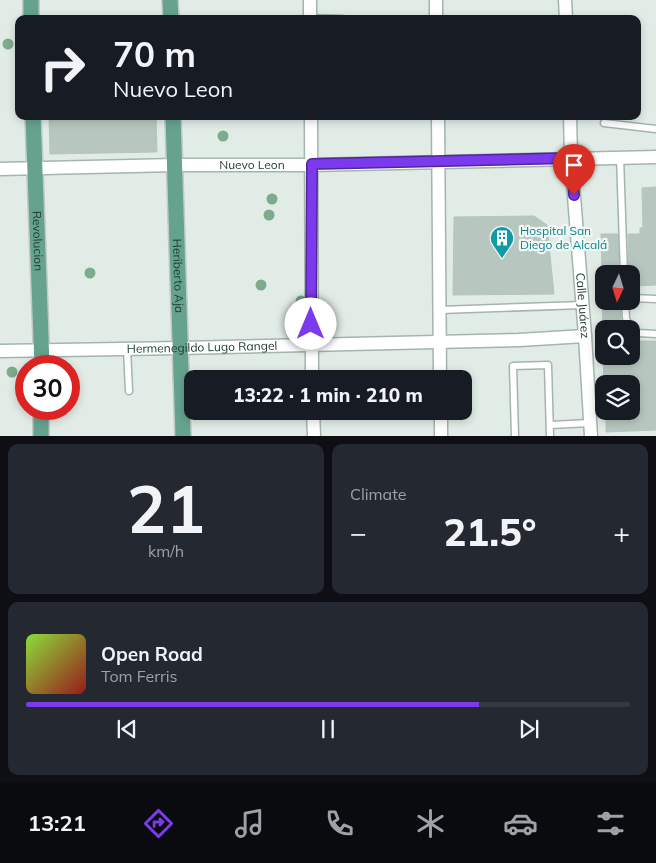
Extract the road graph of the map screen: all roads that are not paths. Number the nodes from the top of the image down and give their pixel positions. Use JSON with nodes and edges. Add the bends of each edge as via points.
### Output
{"nodes":[{"id":1,"x":31,"y":0,"type":"edge"},
{"id":2,"x":170,"y":0,"type":"edge"},
{"id":3,"x":310,"y":0,"type":"edge"},
{"id":4,"x":436,"y":0,"type":"edge"},
{"id":5,"x":565,"y":0,"type":"edge"},
{"id":6,"x":31,"y":15,"type":"edge"},
{"id":7,"x":171,"y":15,"type":"edge"},
{"id":8,"x":310,"y":15,"type":"edge"},
{"id":9,"x":436,"y":15,"type":"edge"},
{"id":10,"x":566,"y":15,"type":"edge"},
{"id":11,"x":33,"y":120,"type":"edge"},
{"id":12,"x":174,"y":120,"type":"edge"},
{"id":13,"x":311,"y":120,"type":"edge"},
{"id":14,"x":438,"y":120,"type":"edge"},
{"id":15,"x":570,"y":120,"type":"edge"},
{"id":16,"x":604,"y":123,"type":"dead end"},
{"id":17,"x":656,"y":129,"type":"edge"},
{"id":18,"x":620,"y":157,"type":"junction"},
{"id":19,"x":656,"y":157,"type":"edge"},
{"id":20,"x":571,"y":158,"type":"junction"},
{"id":21,"x":439,"y":161,"type":"junction"},
{"id":22,"x":312,"y":164,"type":"junction"},
{"id":23,"x":175,"y":165,"type":"junction"},
{"id":24,"x":34,"y":168,"type":"junction"},
{"id":25,"x":0,"y":169,"type":"edge"},
{"id":26,"x":624,"y":265,"type":"edge"},
{"id":27,"x":640,"y":298,"type":"edge"},
{"id":28,"x":656,"y":299,"type":"edge"},
{"id":29,"x":583,"y":305,"type":"junction"},
{"id":30,"x":440,"y":310,"type":"junction"},
{"id":31,"x":640,"y":333,"type":"edge"},
{"id":32,"x":656,"y":334,"type":"edge"},
{"id":33,"x":586,"y":336,"type":"junction"},
{"id":34,"x":440,"y":341,"type":"junction"},
{"id":35,"x":311,"y":344,"type":"junction"},
{"id":36,"x":181,"y":348,"type":"junction"},
{"id":37,"x":127,"y":349,"type":"junction"},
{"id":38,"x":42,"y":350,"type":"junction"},
{"id":39,"x":0,"y":351,"type":"edge"},
{"id":40,"x":42,"y":355,"type":"edge"},
{"id":41,"x":312,"y":370,"type":"edge"},
{"id":42,"x":440,"y":370,"type":"edge"},
{"id":43,"x":128,"y":390,"type":"dead end"},
{"id":44,"x":42,"y":420,"type":"edge"},
{"id":45,"x":313,"y":420,"type":"edge"},
{"id":46,"x":440,"y":420,"type":"edge"},
{"id":47,"x":550,"y":424,"type":"junction"},
{"id":48,"x":590,"y":429,"type":"edge"},
{"id":49,"x":42,"y":436,"type":"edge"},
{"id":50,"x":183,"y":436,"type":"edge"},
{"id":51,"x":314,"y":436,"type":"edge"},
{"id":52,"x":441,"y":436,"type":"edge"},
{"id":53,"x":515,"y":436,"type":"edge"},
{"id":54,"x":550,"y":436,"type":"edge"}],
"edges":[{"from":1,"to":6,"type":"main road"},
{"from":2,"to":7,"type":"main road"},
{"from":3,"to":8,"type":"street"},
{"from":4,"to":9,"type":"street"},
{"from":5,"to":10,"type":"street"},
{"from":11,"to":24,"type":"main road","name":"Revolucion"},
{"from":12,"to":23,"type":"main road","name":"Heriberto Aja"},
{"from":13,"to":22,"type":"street"},
{"from":14,"to":21,"type":"street"},
{"from":15,"to":20,"type":"street","name":"Calle Juárez"},
{"from":16,"to":17,"type":"lane"},
{"from":18,"to":19,"type":"street","name":"Nuevo Leon"},
{"from":18,"to":20,"type":"street","name":"Nuevo Leon"},
{"from":18,"to":26,"type":"lane"},
{"from":20,"to":21,"type":"street","name":"Nuevo Leon"},
{"from":20,"to":29,"type":"street","name":"Calle Juárez"},
{"from":21,"to":22,"type":"street","name":"Nuevo Leon"},
{"from":21,"to":30,"type":"street"},
{"from":22,"to":23,"type":"street","name":"Nuevo Leon"},
{"from":22,"to":35,"type":"street"},
{"from":23,"to":24,"type":"street","name":"Nuevo Leon"},
{"from":23,"to":36,"type":"main road","name":"Heriberto Aja"},
{"from":24,"to":25,"type":"street","name":"Nuevo Leon"},
{"from":24,"to":38,"type":"main road","name":"Revolucion"},
{"from":27,"to":28,"type":"lane"},
{"from":29,"to":30,"type":"lane"},
{"from":29,"to":33,"type":"street","name":"Calle Juárez"},
{"from":30,"to":34,"type":"street"},
{"from":31,"to":32,"type":"lane"},
{"from":33,"to":34,"type":"street","name":"Hermenegildo Lugo Rangel"},
{"from":33,"to":48,"type":"street","name":"Calle Juárez"},
{"from":34,"to":35,"type":"street","name":"Hermenegildo Lugo Rangel"},
{"from":34,"to":42,"type":"street"},
{"from":35,"to":36,"type":"street","name":"Hermenegildo Lugo Rangel"},
{"from":35,"to":41,"type":"street"},
{"from":36,"to":37,"type":"street","name":"Hermenegildo Lugo Rangel"},
{"from":36,"to":50,"type":"main road","name":"Heriberto Aja"},
{"from":37,"to":38,"type":"street","name":"Hermenegildo Lugo Rangel"},
{"from":37,"to":43,"type":"lane"},
{"from":38,"to":39,"type":"street","name":"Hermenegildo Lugo Rangel"},
{"from":38,"to":40,"type":"main road","name":"Revolucion"},
{"from":44,"to":49,"type":"main road"},
{"from":45,"to":51,"type":"street"},
{"from":46,"to":52,"type":"street"},
{"from":47,"to":48,"type":"lane"},
{"from":47,"to":53,"type":"lane","via":[[548,365],[513,366]]},
{"from":47,"to":54,"type":"lane"}]}
